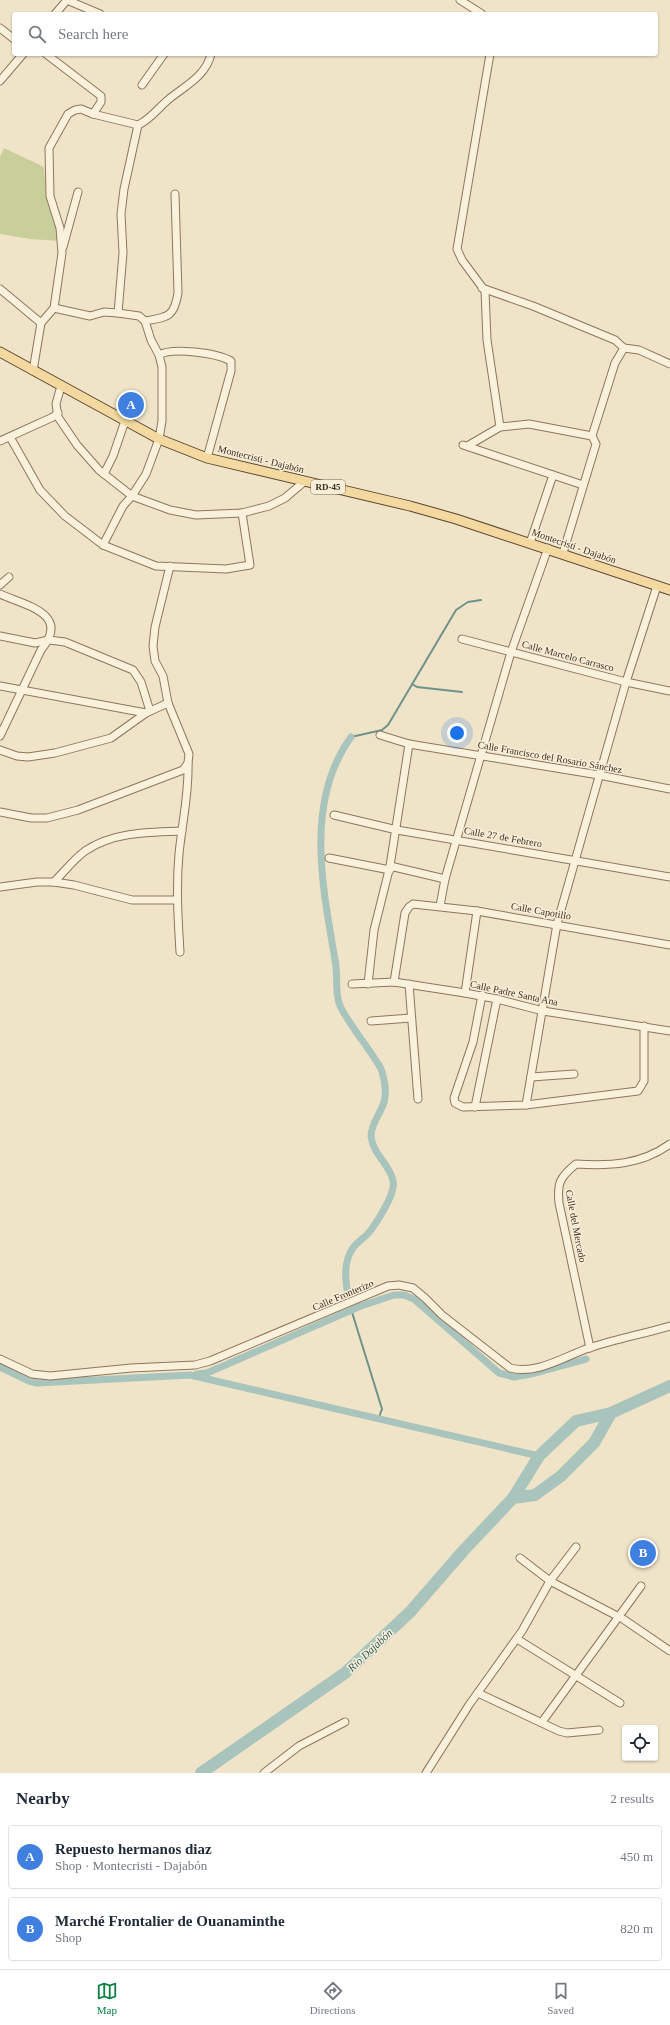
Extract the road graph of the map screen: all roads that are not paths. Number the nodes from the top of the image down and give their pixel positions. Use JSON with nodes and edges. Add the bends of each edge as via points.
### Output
{"nodes":[{"id":1,"x":460,"y":0,"type":"edge"},
{"id":2,"x":63,"y":1,"type":"edge"},
{"id":3,"x":56,"y":12,"type":"edge"},
{"id":4,"x":94,"y":12,"type":"edge"},
{"id":5,"x":479,"y":12,"type":"edge"},
{"id":6,"x":0,"y":28,"type":"edge"},
{"id":7,"x":12,"y":37,"type":"edge"},
{"id":8,"x":21,"y":56,"type":"edge"},
{"id":9,"x":49,"y":56,"type":"edge"},
{"id":10,"x":163,"y":56,"type":"edge"},
{"id":11,"x":210,"y":56,"type":"edge"},
{"id":12,"x":490,"y":56,"type":"edge"},
{"id":13,"x":0,"y":81,"type":"edge"},
{"id":14,"x":142,"y":85,"type":"dead end"},
{"id":15,"x":93,"y":114,"type":"junction"},
{"id":16,"x":138,"y":125,"type":"junction"},
{"id":17,"x":78,"y":192,"type":"dead end"},
{"id":18,"x":175,"y":194,"type":"dead end"},
{"id":19,"x":62,"y":252,"type":"junction"},
{"id":20,"x":482,"y":288,"type":"junction"},
{"id":21,"x":0,"y":289,"type":"edge"},
{"id":22,"x":54,"y":308,"type":"junction"},
{"id":23,"x":118,"y":313,"type":"junction"},
{"id":24,"x":144,"y":321,"type":"junction"},
{"id":25,"x":41,"y":323,"type":"junction"},
{"id":26,"x":624,"y":348,"type":"junction"},
{"id":27,"x":0,"y":352,"type":"edge"},
{"id":28,"x":159,"y":355,"type":"junction"},
{"id":29,"x":670,"y":364,"type":"edge"},
{"id":30,"x":33,"y":371,"type":"junction"},
{"id":31,"x":61,"y":386,"type":"junction"},
{"id":32,"x":58,"y":413,"type":"junction"},
{"id":33,"x":125,"y":421,"type":"junction"},
{"id":34,"x":500,"y":427,"type":"junction"},
{"id":35,"x":592,"y":436,"type":"junction"},
{"id":36,"x":10,"y":437,"type":"junction"},
{"id":37,"x":159,"y":439,"type":"junction"},
{"id":38,"x":0,"y":441,"type":"edge"},
{"id":39,"x":208,"y":458,"type":"junction"},
{"id":40,"x":104,"y":474,"type":"junction"},
{"id":41,"x":553,"y":475,"type":"junction"},
{"id":42,"x":305,"y":482,"type":"junction"},
{"id":43,"x":583,"y":485,"type":"junction"},
{"id":44,"x":132,"y":496,"type":"junction"},
{"id":45,"x":242,"y":513,"type":"junction"},
{"id":46,"x":530,"y":543,"type":"junction"},
{"id":47,"x":104,"y":545,"type":"junction"},
{"id":48,"x":548,"y":548,"type":"junction"},
{"id":49,"x":563,"y":553,"type":"junction"},
{"id":50,"x":170,"y":566,"type":"junction"},
{"id":51,"x":9,"y":577,"type":"dead end"},
{"id":52,"x":0,"y":585,"type":"edge"},
{"id":53,"x":657,"y":586,"type":"junction"},
{"id":54,"x":670,"y":590,"type":"edge"},
{"id":55,"x":0,"y":594,"type":"edge"},
{"id":56,"x":0,"y":636,"type":"edge"},
{"id":57,"x":462,"y":639,"type":"dead end"},
{"id":58,"x":49,"y":640,"type":"junction"},
{"id":59,"x":511,"y":652,"type":"junction"},
{"id":60,"x":626,"y":682,"type":"junction"},
{"id":61,"x":0,"y":686,"type":"edge"},
{"id":62,"x":22,"y":690,"type":"junction"},
{"id":63,"x":670,"y":691,"type":"edge"},
{"id":64,"x":168,"y":703,"type":"junction"},
{"id":65,"x":148,"y":712,"type":"junction"},
{"id":66,"x":380,"y":735,"type":"dead end"},
{"id":67,"x":0,"y":736,"type":"edge"},
{"id":68,"x":409,"y":744,"type":"junction"},
{"id":69,"x":0,"y":750,"type":"edge"},
{"id":70,"x":480,"y":755,"type":"junction"},
{"id":71,"x":188,"y":763,"type":"junction"},
{"id":72,"x":599,"y":775,"type":"junction"},
{"id":73,"x":670,"y":789,"type":"edge"},
{"id":74,"x":0,"y":812,"type":"edge"},
{"id":75,"x":334,"y":815,"type":"dead end"},
{"id":76,"x":397,"y":830,"type":"junction"},
{"id":77,"x":182,"y":831,"type":"junction"},
{"id":78,"x":457,"y":839,"type":"junction"},
{"id":79,"x":328,"y":858,"type":"dead end"},
{"id":80,"x":574,"y":861,"type":"junction"},
{"id":81,"x":390,"y":868,"type":"junction"},
{"id":82,"x":670,"y":877,"type":"edge"},
{"id":83,"x":445,"y":879,"type":"junction"},
{"id":84,"x":54,"y":882,"type":"junction"},
{"id":85,"x":0,"y":887,"type":"edge"},
{"id":86,"x":177,"y":900,"type":"junction"},
{"id":87,"x":440,"y":906,"type":"junction"},
{"id":88,"x":478,"y":910,"type":"junction"},
{"id":89,"x":557,"y":924,"type":"junction"},
{"id":90,"x":670,"y":945,"type":"edge"},
{"id":91,"x":180,"y":952,"type":"dead end"},
{"id":92,"x":394,"y":982,"type":"junction"},
{"id":93,"x":352,"y":984,"type":"dead end"},
{"id":94,"x":368,"y":984,"type":"junction"},
{"id":95,"x":409,"y":984,"type":"junction"},
{"id":96,"x":465,"y":992,"type":"junction"},
{"id":97,"x":482,"y":995,"type":"junction"},
{"id":98,"x":497,"y":998,"type":"junction"},
{"id":99,"x":543,"y":1011,"type":"junction"},
{"id":100,"x":411,"y":1018,"type":"junction"},
{"id":101,"x":371,"y":1021,"type":"dead end"},
{"id":102,"x":644,"y":1026,"type":"junction"},
{"id":103,"x":670,"y":1031,"type":"edge"},
{"id":104,"x":574,"y":1074,"type":"dead end"},
{"id":105,"x":531,"y":1077,"type":"junction"},
{"id":106,"x":418,"y":1099,"type":"dead end"},
{"id":107,"x":526,"y":1105,"type":"junction"},
{"id":108,"x":475,"y":1107,"type":"junction"},
{"id":109,"x":670,"y":1144,"type":"edge"},
{"id":110,"x":670,"y":1326,"type":"edge"},
{"id":111,"x":590,"y":1348,"type":"junction"},
{"id":112,"x":0,"y":1359,"type":"edge"},
{"id":113,"x":576,"y":1547,"type":"dead end"},
{"id":114,"x":520,"y":1558,"type":"dead end"},
{"id":115,"x":550,"y":1581,"type":"junction"},
{"id":116,"x":641,"y":1586,"type":"dead end"},
{"id":117,"x":618,"y":1617,"type":"junction"},
{"id":118,"x":517,"y":1639,"type":"junction"},
{"id":119,"x":670,"y":1651,"type":"edge"},
{"id":120,"x":577,"y":1675,"type":"junction"},
{"id":121,"x":478,"y":1693,"type":"junction"},
{"id":122,"x":620,"y":1703,"type":"dead end"},
{"id":123,"x":345,"y":1722,"type":"dead end"},
{"id":124,"x":542,"y":1722,"type":"junction"},
{"id":125,"x":599,"y":1730,"type":"dead end"},
{"id":126,"x":268,"y":1772,"type":"edge"},
{"id":127,"x":426,"y":1773,"type":"edge"}],
"edges":[{"from":1,"to":5,"type":"street"},
{"from":2,"to":3,"type":"street"},
{"from":2,"to":4,"type":"street"},
{"from":6,"to":7,"type":"street"},
{"from":8,"to":13,"type":"street"},
{"from":9,"to":15,"type":"street","via":[[101,96]]},
{"from":10,"to":14,"type":"street"},
{"from":11,"to":16,"type":"street","via":[[204,70],[195,80],[168,100],[152,118]]},
{"from":12,"to":20,"type":"street","via":[[457,249]]},
{"from":15,"to":16,"type":"street"},
{"from":15,"to":19,"type":"street","via":[[81,109],[68,114],[48,148],[50,196],[60,228]]},
{"from":16,"to":23,"type":"street","via":[[121,214],[123,253]]},
{"from":17,"to":19,"type":"street"},
{"from":18,"to":24,"type":"street","via":[[178,293],[176,304],[173,312],[166,317]]},
{"from":19,"to":22,"type":"street"},
{"from":20,"to":26,"type":"street","via":[[615,340]]},
{"from":20,"to":34,"type":"street","via":[[485,291],[487,340]]},
{"from":21,"to":25,"type":"street"},
{"from":22,"to":23,"type":"street","via":[[90,316],[104,312]]},
{"from":22,"to":25,"type":"street"},
{"from":23,"to":24,"type":"street","via":[[139,316]]},
{"from":24,"to":28,"type":"street"},
{"from":25,"to":30,"type":"street"},
{"from":26,"to":29,"type":"street","via":[[640,350]]},
{"from":26,"to":35,"type":"street","via":[[615,363]]},
{"from":27,"to":30,"type":"main road","name":"Montecristi - Dajabón","number":"RD-45"},
{"from":28,"to":37,"type":"street","via":[[162,367],[162,421]]},
{"from":28,"to":39,"type":"street","via":[[165,351],[186,351],[224,357],[231,361],[231,371]]},
{"from":30,"to":31,"type":"main road","name":"Montecristi - Dajabón","number":"RD-45"},
{"from":31,"to":32,"type":"street","via":[[56,404]]},
{"from":31,"to":33,"type":"main road","name":"Montecristi - Dajabón","number":"RD-45"},
{"from":32,"to":36,"type":"street"},
{"from":32,"to":40,"type":"street","via":[[77,445]]},
{"from":33,"to":37,"type":"main road","name":"Montecristi - Dajabón","number":"RD-45"},
{"from":33,"to":40,"type":"street"},
{"from":34,"to":35,"type":"street","via":[[529,424]]},
{"from":34,"to":41,"type":"street","via":[[466,445]]},
{"from":35,"to":43,"type":"street","via":[[596,444]]},
{"from":36,"to":38,"type":"street"},
{"from":36,"to":47,"type":"street","via":[[40,490],[65,516]]},
{"from":37,"to":39,"type":"main road","name":"Montecristi - Dajabón","number":"RD-45"},
{"from":37,"to":44,"type":"street","via":[[146,474]]},
{"from":39,"to":42,"type":"main road","name":"Montecristi - Dajabón","number":"RD-45"},
{"from":40,"to":44,"type":"street"},
{"from":41,"to":43,"type":"street"},
{"from":41,"to":46,"type":"street"},
{"from":42,"to":45,"type":"street","via":[[285,498],[269,506]]},
{"from":42,"to":46,"type":"main road","name":"Montecristi - Dajabón","number":"RD-45","via":[[412,507]]},
{"from":43,"to":49,"type":"street"},
{"from":44,"to":45,"type":"street","via":[[170,510],[196,515]]},
{"from":44,"to":47,"type":"street","via":[[123,506]]},
{"from":45,"to":50,"type":"street","via":[[250,565],[226,569]]},
{"from":46,"to":48,"type":"main road","name":"Montecristi - Dajabón","number":"RD-45"},
{"from":47,"to":50,"type":"street","via":[[156,566]]},
{"from":48,"to":49,"type":"main road","name":"Montecristi - Dajabón","number":"RD-45"},
{"from":48,"to":59,"type":"street"},
{"from":49,"to":53,"type":"main road","name":"Montecristi - Dajabón","number":"RD-45"},
{"from":50,"to":64,"type":"street","via":[[153,646],[155,661],[163,676]]},
{"from":51,"to":52,"type":"street"},
{"from":53,"to":54,"type":"main road","name":"Montecristi - Dajabón","number":"RD-45"},
{"from":53,"to":60,"type":"street"},
{"from":55,"to":58,"type":"street","via":[[45,614],[51,626]]},
{"from":56,"to":58,"type":"street","via":[[34,642]]},
{"from":57,"to":59,"type":"street","name":"Calle Marcelo Carrasco"},
{"from":58,"to":62,"type":"street","via":[[41,650]]},
{"from":58,"to":65,"type":"street","via":[[65,642],[133,670],[141,682]]},
{"from":59,"to":60,"type":"street","name":"Calle Marcelo Carrasco"},
{"from":59,"to":70,"type":"street"},
{"from":60,"to":63,"type":"street","name":"Calle Marcelo Carrasco"},
{"from":60,"to":72,"type":"street"},
{"from":61,"to":62,"type":"street"},
{"from":62,"to":65,"type":"street"},
{"from":62,"to":67,"type":"street"},
{"from":64,"to":65,"type":"street"},
{"from":64,"to":71,"type":"street","via":[[189,754]]},
{"from":65,"to":69,"type":"street","via":[[111,738],[55,753],[28,757]]},
{"from":66,"to":68,"type":"street","name":"Calle Francisco del Rosario Sánchez"},
{"from":68,"to":70,"type":"street","name":"Calle Francisco del Rosario Sánchez"},
{"from":68,"to":76,"type":"street"},
{"from":70,"to":72,"type":"street","name":"Calle Francisco del Rosario Sánchez"},
{"from":70,"to":78,"type":"street"},
{"from":71,"to":74,"type":"street","via":[[183,770],[78,810],[46,818]]},
{"from":71,"to":77,"type":"street","via":[[189,786]]},
{"from":72,"to":73,"type":"street","name":"Calle Francisco del Rosario Sánchez"},
{"from":72,"to":80,"type":"street"},
{"from":75,"to":76,"type":"street","name":"Calle 27 de Febrero"},
{"from":76,"to":78,"type":"street","name":"Calle 27 de Febrero"},
{"from":76,"to":81,"type":"street"},
{"from":77,"to":84,"type":"street","via":[[141,832],[104,843],[86,851]]},
{"from":77,"to":86,"type":"street"},
{"from":78,"to":80,"type":"street","name":"Calle 27 de Febrero"},
{"from":78,"to":83,"type":"street"},
{"from":79,"to":81,"type":"street"},
{"from":80,"to":82,"type":"street","name":"Calle 27 de Febrero"},
{"from":80,"to":89,"type":"street"},
{"from":81,"to":83,"type":"street"},
{"from":81,"to":94,"type":"street","via":[[374,930]]},
{"from":83,"to":87,"type":"street"},
{"from":84,"to":85,"type":"street"},
{"from":84,"to":86,"type":"street","via":[[132,900]]},
{"from":86,"to":91,"type":"street"},
{"from":87,"to":88,"type":"street","name":"Calle Capotillo"},
{"from":87,"to":92,"type":"street","name":"Calle Capotillo","via":[[413,904],[405,913]]},
{"from":88,"to":89,"type":"street","name":"Calle Capotillo"},
{"from":88,"to":96,"type":"street"},
{"from":89,"to":90,"type":"street","name":"Calle Capotillo"},
{"from":89,"to":99,"type":"street"},
{"from":92,"to":94,"type":"street","name":"Calle Padre Santa Ana"},
{"from":92,"to":95,"type":"street","name":"Calle Padre Santa Ana"},
{"from":93,"to":94,"type":"street","name":"Calle Padre Santa Ana"},
{"from":95,"to":96,"type":"street","name":"Calle Padre Santa Ana"},
{"from":95,"to":100,"type":"street"},
{"from":96,"to":97,"type":"street","name":"Calle Padre Santa Ana"},
{"from":97,"to":98,"type":"street","name":"Calle Padre Santa Ana"},
{"from":97,"to":108,"type":"street","via":[[473,1042],[454,1098],[458,1106]]},
{"from":98,"to":99,"type":"street","name":"Calle Padre Santa Ana"},
{"from":98,"to":108,"type":"street"},
{"from":99,"to":102,"type":"street","name":"Calle Padre Santa Ana"},
{"from":99,"to":105,"type":"street"},
{"from":100,"to":101,"type":"street"},
{"from":100,"to":106,"type":"street"},
{"from":102,"to":103,"type":"street","name":"Calle Padre Santa Ana"},
{"from":102,"to":107,"type":"street","via":[[644,1081],[638,1091]]},
{"from":104,"to":105,"type":"street"},
{"from":105,"to":107,"type":"street"},
{"from":107,"to":108,"type":"street"},
{"from":109,"to":111,"type":"street","name":"Calle del Mercado","via":[[641,1160],[623,1164],[576,1164],[562,1176],[558,1188],[559,1203]]},
{"from":110,"to":111,"type":"street","name":"Calle Fronterizo"},
{"from":111,"to":112,"type":"street","name":"Calle Fronterizo","via":[[537,1368],[519,1371],[510,1368],[442,1315],[413,1288],[399,1285],[388,1286],[195,1365],[50,1376],[32,1374]]},
{"from":113,"to":115,"type":"street"},
{"from":114,"to":115,"type":"street"},
{"from":115,"to":117,"type":"street"},
{"from":115,"to":118,"type":"street"},
{"from":116,"to":117,"type":"street"},
{"from":117,"to":119,"type":"street"},
{"from":117,"to":120,"type":"street"},
{"from":118,"to":120,"type":"street"},
{"from":118,"to":121,"type":"street"},
{"from":120,"to":122,"type":"street"},
{"from":120,"to":124,"type":"street"},
{"from":121,"to":124,"type":"street"},
{"from":121,"to":127,"type":"street"},
{"from":123,"to":126,"type":"street","via":[[299,1746]]},
{"from":124,"to":125,"type":"street","via":[[567,1733]]}]}
